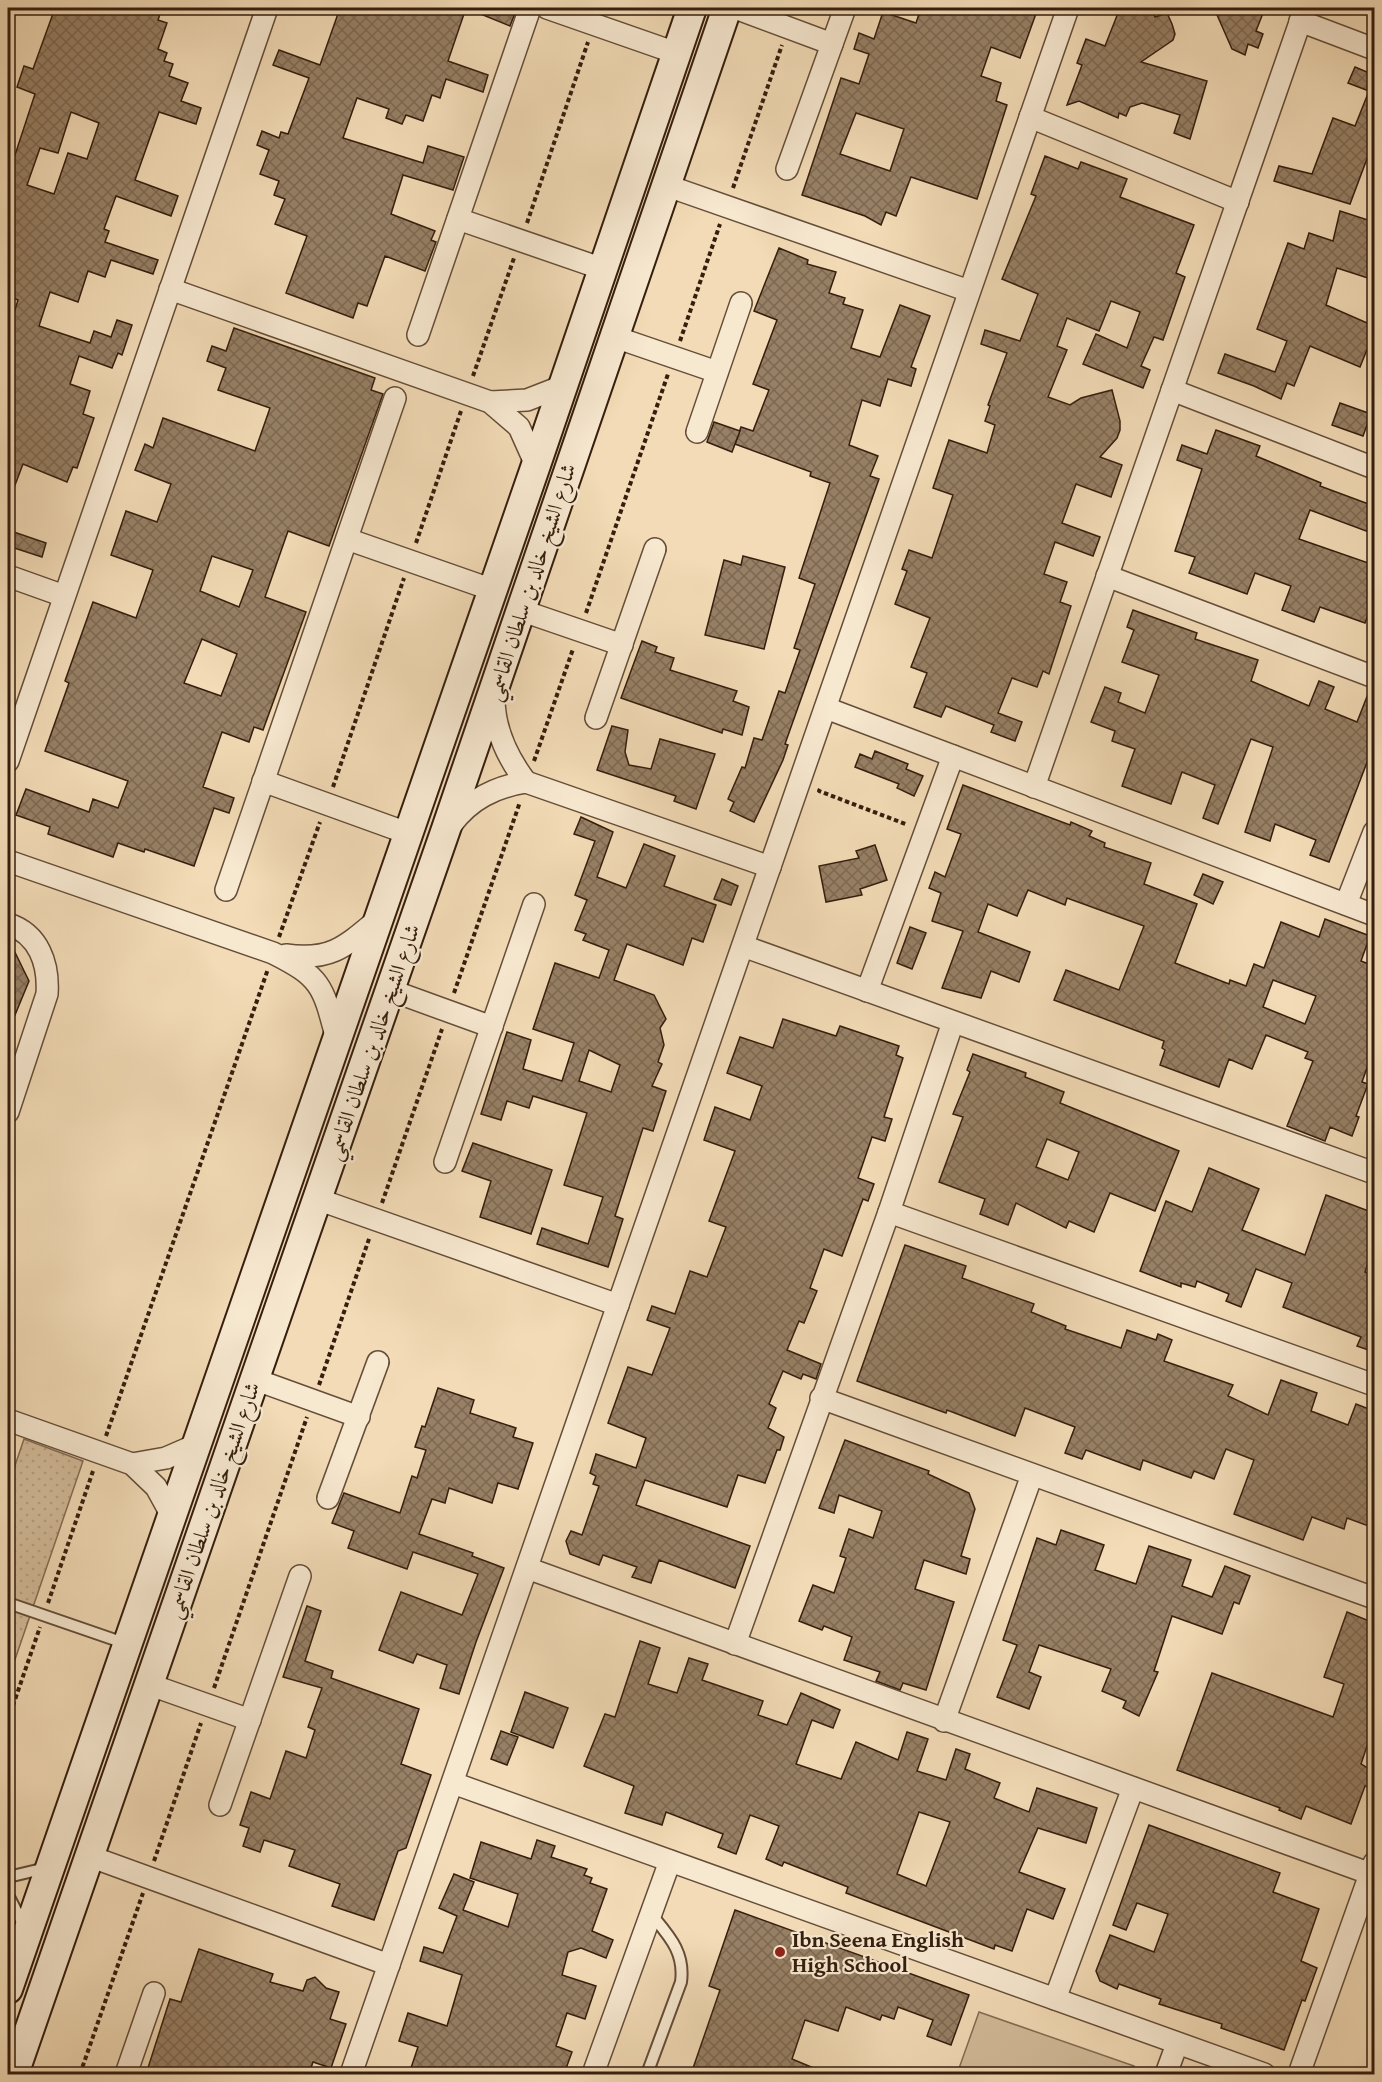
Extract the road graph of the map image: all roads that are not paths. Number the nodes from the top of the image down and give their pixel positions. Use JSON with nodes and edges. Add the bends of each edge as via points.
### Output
{"nodes":[{"id":1,"x":267,"y":8,"type":"edge"},
{"id":2,"x":530,"y":8,"type":"edge"},
{"id":3,"x":547,"y":8,"type":"edge"},
{"id":4,"x":692,"y":8,"type":"edge"},
{"id":5,"x":727,"y":8,"type":"edge"},
{"id":6,"x":735,"y":8,"type":"edge"},
{"id":7,"x":845,"y":8,"type":"edge"},
{"id":8,"x":1068,"y":8,"type":"edge"},
{"id":9,"x":1303,"y":14,"type":"edge"},
{"id":10,"x":832,"y":44,"type":"junction"},
{"id":11,"x":1374,"y":49,"type":"edge"},
{"id":12,"x":676,"y":52,"type":"junction"},
{"id":13,"x":1030,"y":117,"type":"junction"},
{"id":14,"x":787,"y":169,"type":"dead end"},
{"id":15,"x":666,"y":185,"type":"junction"},
{"id":16,"x":1238,"y":202,"type":"junction"},
{"id":17,"x":458,"y":219,"type":"junction"},
{"id":18,"x":603,"y":269,"type":"junction"},
{"id":19,"x":170,"y":289,"type":"junction"},
{"id":20,"x":969,"y":291,"type":"junction"},
{"id":21,"x":741,"y":303,"type":"dead end"},
{"id":22,"x":418,"y":335,"type":"dead end"},
{"id":23,"x":612,"y":336,"type":"junction"},
{"id":24,"x":717,"y":372,"type":"junction"},
{"id":25,"x":563,"y":387,"type":"junction"},
{"id":26,"x":1172,"y":390,"type":"junction"},
{"id":27,"x":395,"y":398,"type":"dead end"},
{"id":28,"x":490,"y":402,"type":"junction"},
{"id":29,"x":697,"y":432,"type":"dead end"},
{"id":30,"x":536,"y":465,"type":"junction"},
{"id":31,"x":1374,"y":468,"type":"edge"},
{"id":32,"x":347,"y":539,"type":"junction"},
{"id":33,"x":655,"y":549,"type":"dead end"},
{"id":34,"x":8,"y":576,"type":"edge"},
{"id":35,"x":1107,"y":576,"type":"junction"},
{"id":36,"x":492,"y":590,"type":"junction"},
{"id":37,"x":64,"y":596,"type":"junction"},
{"id":38,"x":520,"y":610,"type":"junction"},
{"id":39,"x":622,"y":645,"type":"junction"},
{"id":40,"x":1374,"y":677,"type":"edge"},
{"id":41,"x":494,"y":691,"type":"junction"},
{"id":42,"x":826,"y":708,"type":"junction"},
{"id":43,"x":596,"y":718,"type":"dead end"},
{"id":44,"x":953,"y":756,"type":"junction"},
{"id":45,"x":8,"y":761,"type":"edge"},
{"id":46,"x":263,"y":781,"type":"junction"},
{"id":47,"x":527,"y":782,"type":"junction"},
{"id":48,"x":1034,"y":787,"type":"junction"},
{"id":49,"x":1374,"y":832,"type":"edge"},
{"id":50,"x":407,"y":833,"type":"junction"},
{"id":51,"x":444,"y":834,"type":"junction"},
{"id":52,"x":8,"y":861,"type":"edge"},
{"id":53,"x":770,"y":867,"type":"junction"},
{"id":54,"x":226,"y":890,"type":"dead end"},
{"id":55,"x":534,"y":904,"type":"dead end"},
{"id":56,"x":1346,"y":904,"type":"junction"},
{"id":57,"x":1374,"y":915,"type":"edge"},
{"id":58,"x":376,"y":921,"type":"junction"},
{"id":59,"x":8,"y":924,"type":"edge"},
{"id":60,"x":743,"y":946,"type":"junction"},
{"id":61,"x":273,"y":953,"type":"junction"},
{"id":62,"x":390,"y":990,"type":"junction"},
{"id":63,"x":867,"y":991,"type":"junction"},
{"id":64,"x":953,"y":1022,"type":"junction"},
{"id":65,"x":492,"y":1027,"type":"junction"},
{"id":66,"x":336,"y":1036,"type":"junction"},
{"id":67,"x":8,"y":1112,"type":"edge"},
{"id":68,"x":445,"y":1162,"type":"dead end"},
{"id":69,"x":1374,"y":1173,"type":"edge"},
{"id":70,"x":317,"y":1199,"type":"junction"},
{"id":71,"x":889,"y":1212,"type":"junction"},
{"id":72,"x":618,"y":1305,"type":"junction"},
{"id":73,"x":378,"y":1362,"type":"dead end"},
{"id":74,"x":254,"y":1379,"type":"junction"},
{"id":75,"x":1374,"y":1385,"type":"edge"},
{"id":76,"x":821,"y":1398,"type":"junction"},
{"id":77,"x":213,"y":1399,"type":"junction"},
{"id":78,"x":359,"y":1417,"type":"junction"},
{"id":79,"x":8,"y":1420,"type":"edge"},
{"id":80,"x":196,"y":1445,"type":"junction"},
{"id":81,"x":132,"y":1464,"type":"junction"},
{"id":82,"x":1032,"y":1475,"type":"junction"},
{"id":83,"x":216,"y":1484,"type":"junction"},
{"id":84,"x":328,"y":1498,"type":"dead end"},
{"id":85,"x":172,"y":1516,"type":"junction"},
{"id":86,"x":527,"y":1568,"type":"junction"},
{"id":87,"x":300,"y":1576,"type":"dead end"},
{"id":88,"x":1374,"y":1598,"type":"edge"},
{"id":89,"x":8,"y":1603,"type":"edge"},
{"id":90,"x":127,"y":1644,"type":"junction"},
{"id":91,"x":735,"y":1644,"type":"junction"},
{"id":92,"x":148,"y":1684,"type":"junction"},
{"id":93,"x":250,"y":1720,"type":"junction"},
{"id":94,"x":944,"y":1720,"type":"junction"},
{"id":95,"x":453,"y":1783,"type":"junction"},
{"id":96,"x":1133,"y":1788,"type":"junction"},
{"id":97,"x":220,"y":1805,"type":"dead end"},
{"id":98,"x":88,"y":1856,"type":"junction"},
{"id":99,"x":670,"y":1861,"type":"junction"},
{"id":100,"x":49,"y":1867,"type":"junction"},
{"id":101,"x":1373,"y":1868,"type":"edge"},
{"id":102,"x":8,"y":1877,"type":"edge"},
{"id":103,"x":8,"y":1894,"type":"edge"},
{"id":104,"x":651,"y":1914,"type":"junction"},
{"id":105,"x":26,"y":1935,"type":"junction"},
{"id":106,"x":389,"y":1965,"type":"junction"},
{"id":107,"x":8,"y":1989,"type":"edge"},
{"id":108,"x":154,"y":1994,"type":"dead end"},
{"id":109,"x":1054,"y":1999,"type":"junction"},
{"id":110,"x":1177,"y":2044,"type":"junction"},
{"id":111,"x":16,"y":2074,"type":"edge"},
{"id":112,"x":126,"y":2074,"type":"edge"},
{"id":113,"x":351,"y":2074,"type":"edge"},
{"id":114,"x":593,"y":2074,"type":"edge"},
{"id":115,"x":647,"y":2074,"type":"edge"},
{"id":116,"x":1166,"y":2074,"type":"edge"},
{"id":117,"x":1264,"y":2074,"type":"edge"},
{"id":118,"x":1299,"y":2074,"type":"edge"}],
"edges":[{"from":1,"to":19,"type":"street"},
{"from":2,"to":17,"type":"street"},
{"from":3,"to":12,"type":"street"},
{"from":4,"to":12,"type":"main road","name":"شارع الشيخ خالد بن سلطان القاسمي"},
{"from":5,"to":15,"type":"main road","name":"شارع الشيخ خالد بن سلطان القاسمي"},
{"from":6,"to":10,"type":"street"},
{"from":7,"to":10,"type":"street"},
{"from":8,"to":13,"type":"street"},
{"from":9,"to":11,"type":"street"},
{"from":9,"to":16,"type":"street"},
{"from":10,"to":14,"type":"street"},
{"from":12,"to":18,"type":"main road","name":"شارع الشيخ خالد بن سلطان القاسمي"},
{"from":13,"to":16,"type":"street"},
{"from":13,"to":20,"type":"street"},
{"from":15,"to":20,"type":"street"},
{"from":15,"to":23,"type":"main road","name":"شارع الشيخ خالد بن سلطان القاسمي"},
{"from":16,"to":26,"type":"street"},
{"from":17,"to":18,"type":"street"},
{"from":17,"to":22,"type":"street"},
{"from":18,"to":25,"type":"main road","name":"شارع الشيخ خالد بن سلطان القاسمي"},
{"from":19,"to":28,"type":"street"},
{"from":19,"to":37,"type":"street"},
{"from":20,"to":42,"type":"street"},
{"from":21,"to":24,"type":"street"},
{"from":23,"to":24,"type":"street"},
{"from":23,"to":38,"type":"main road","name":"شارع الشيخ خالد بن سلطان القاسمي"},
{"from":24,"to":29,"type":"street"},
{"from":25,"to":28,"type":"street","via":[[527,400]]},
{"from":25,"to":30,"type":"main road","name":"شارع الشيخ خالد بن سلطان القاسمي"},
{"from":26,"to":31,"type":"street"},
{"from":26,"to":35,"type":"street"},
{"from":27,"to":32,"type":"street"},
{"from":28,"to":30,"type":"street","via":[[519,427]]},
{"from":30,"to":36,"type":"main road","name":"شارع الشيخ خالد بن سلطان القاسمي"},
{"from":32,"to":36,"type":"street"},
{"from":32,"to":46,"type":"street"},
{"from":33,"to":39,"type":"street"},
{"from":34,"to":37,"type":"street"},
{"from":35,"to":40,"type":"street"},
{"from":35,"to":48,"type":"street"},
{"from":36,"to":50,"type":"main road","name":"شارع الشيخ خالد بن سلطان القاسمي"},
{"from":37,"to":45,"type":"street"},
{"from":38,"to":39,"type":"street"},
{"from":38,"to":41,"type":"main road","name":"شارع الشيخ خالد بن سلطان القاسمي"},
{"from":39,"to":43,"type":"street"},
{"from":41,"to":47,"type":"street","via":[[498,731],[514,767]]},
{"from":41,"to":51,"type":"main road","name":"شارع الشيخ خالد بن سلطان القاسمي"},
{"from":42,"to":44,"type":"street"},
{"from":42,"to":53,"type":"street"},
{"from":44,"to":48,"type":"street"},
{"from":44,"to":63,"type":"street"},
{"from":46,"to":50,"type":"street"},
{"from":46,"to":54,"type":"street"},
{"from":47,"to":51,"type":"street","via":[[507,785],[479,798]]},
{"from":47,"to":53,"type":"street"},
{"from":48,"to":56,"type":"street"},
{"from":49,"to":56,"type":"street"},
{"from":50,"to":58,"type":"main road","name":"شارع الشيخ خالد بن سلطان القاسمي"},
{"from":51,"to":62,"type":"main road","name":"شارع الشيخ خالد بن سلطان القاسمي"},
{"from":52,"to":61,"type":"street"},
{"from":53,"to":60,"type":"street"},
{"from":55,"to":65,"type":"street"},
{"from":56,"to":57,"type":"street"},
{"from":58,"to":61,"type":"street","via":[[328,955]]},
{"from":58,"to":66,"type":"main road","name":"شارع الشيخ خالد بن سلطان القاسمي"},
{"from":59,"to":67,"type":"street","via":[[30,937],[42,954],[48,974],[47,994]]},
{"from":60,"to":63,"type":"street"},
{"from":60,"to":72,"type":"street"},
{"from":61,"to":66,"type":"street","via":[[315,978],[327,1002]]},
{"from":62,"to":65,"type":"street"},
{"from":62,"to":70,"type":"main road","name":"شارع الشيخ خالد بن سلطان القاسمي"},
{"from":63,"to":64,"type":"street"},
{"from":64,"to":69,"type":"street"},
{"from":64,"to":71,"type":"street"},
{"from":65,"to":68,"type":"street"},
{"from":66,"to":77,"type":"main road","name":"شارع الشيخ خالد بن سلطان القاسمي"},
{"from":70,"to":72,"type":"street"},
{"from":70,"to":74,"type":"main road","name":"شارع الشيخ خالد بن سلطان القاسمي"},
{"from":71,"to":75,"type":"street"},
{"from":71,"to":76,"type":"street"},
{"from":72,"to":86,"type":"street"},
{"from":73,"to":78,"type":"street"},
{"from":74,"to":78,"type":"street"},
{"from":74,"to":83,"type":"main road","name":"شارع الشيخ خالد بن سلطان القاسمي"},
{"from":76,"to":82,"type":"street"},
{"from":76,"to":91,"type":"street"},
{"from":77,"to":80,"type":"main road","name":"شارع الشيخ خالد بن سلطان القاسمي"},
{"from":77,"to":83,"type":"main road","via":[[217,1420],[202,1473],[207,1482]]},
{"from":78,"to":84,"type":"street"},
{"from":79,"to":81,"type":"street"},
{"from":80,"to":81,"type":"street","via":[[165,1458]]},
{"from":80,"to":85,"type":"main road","name":"شارع الشيخ خالد بن سلطان القاسمي"},
{"from":81,"to":85,"type":"street","via":[[156,1486]]},
{"from":82,"to":88,"type":"street"},
{"from":82,"to":94,"type":"street"},
{"from":83,"to":92,"type":"main road","name":"شارع الشيخ خالد بن سلطان القاسمي"},
{"from":85,"to":90,"type":"main road","name":"شارع الشيخ خالد بن سلطان القاسمي"},
{"from":86,"to":91,"type":"street"},
{"from":86,"to":95,"type":"street"},
{"from":87,"to":93,"type":"street"},
{"from":89,"to":90,"type":"lane"},
{"from":90,"to":100,"type":"main road","name":"شارع الشيخ خالد بن سلطان القاسمي"},
{"from":91,"to":94,"type":"street"},
{"from":92,"to":93,"type":"street"},
{"from":92,"to":98,"type":"main road","name":"شارع الشيخ خالد بن سلطان القاسمي"},
{"from":93,"to":97,"type":"street"},
{"from":94,"to":96,"type":"street"},
{"from":95,"to":99,"type":"street"},
{"from":95,"to":106,"type":"street"},
{"from":96,"to":101,"type":"street"},
{"from":96,"to":109,"type":"street"},
{"from":98,"to":106,"type":"street"},
{"from":98,"to":111,"type":"main road","name":"شارع الشيخ خالد بن سلطان القاسمي"},
{"from":99,"to":104,"type":"street"},
{"from":99,"to":109,"type":"street"},
{"from":100,"to":102,"type":"lane"},
{"from":100,"to":105,"type":"main road","name":"شارع الشيخ خالد بن سلطان القاسمي"},
{"from":101,"to":118,"type":"street"},
{"from":103,"to":105,"type":"lane"},
{"from":104,"to":114,"type":"street"},
{"from":104,"to":115,"type":"lane","via":[[677,1946],[683,1970]]},
{"from":105,"to":107,"type":"main road","name":"شارع الشيخ خالد بن سلطان القاسمي"},
{"from":106,"to":113,"type":"street"},
{"from":108,"to":112,"type":"street"},
{"from":109,"to":110,"type":"street"},
{"from":110,"to":116,"type":"street"},
{"from":110,"to":117,"type":"street"}]}
